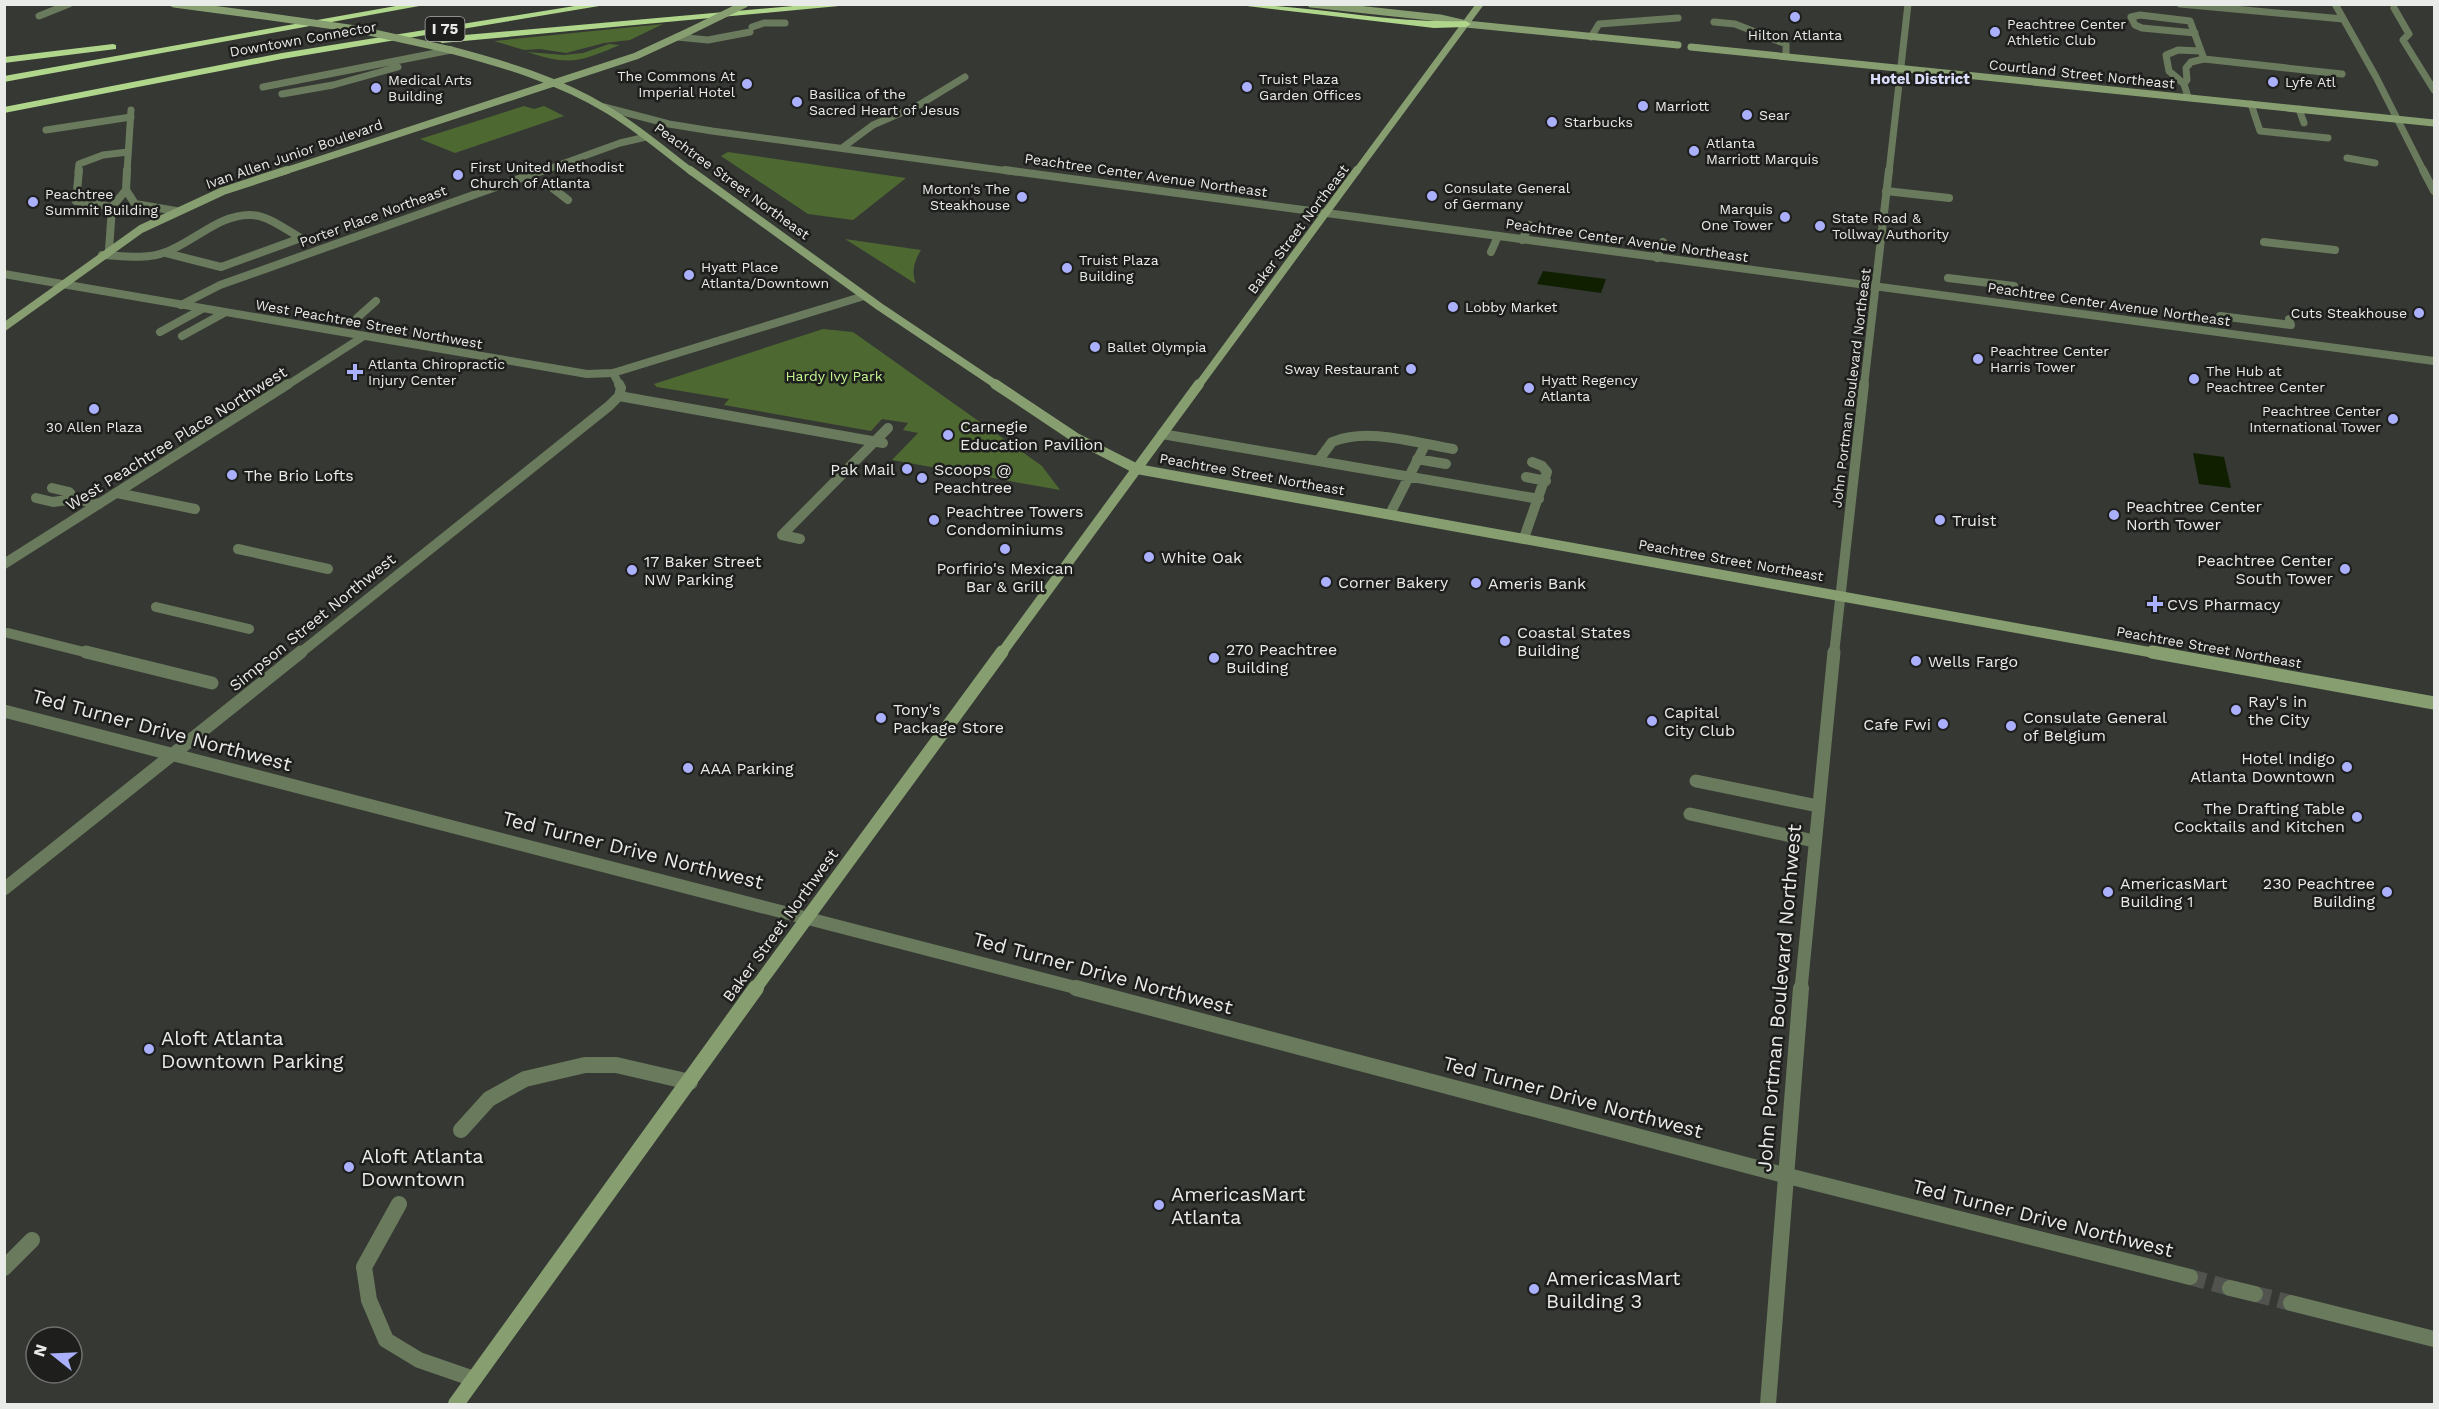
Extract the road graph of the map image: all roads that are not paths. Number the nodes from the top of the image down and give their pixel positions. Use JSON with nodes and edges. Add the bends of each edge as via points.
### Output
{"nodes":[{"id":1,"x":69,"y":4,"type":"edge"},
{"id":2,"x":174,"y":4,"type":"edge"},
{"id":3,"x":426,"y":4,"type":"edge"},
{"id":4,"x":607,"y":4,"type":"edge"},
{"id":5,"x":745,"y":4,"type":"edge"},
{"id":6,"x":856,"y":4,"type":"edge"},
{"id":7,"x":1234,"y":4,"type":"edge"},
{"id":8,"x":1311,"y":4,"type":"edge"},
{"id":9,"x":1480,"y":4,"type":"edge"},
{"id":10,"x":1908,"y":4,"type":"edge"},
{"id":11,"x":2180,"y":4,"type":"edge"},
{"id":12,"x":2335,"y":4,"type":"edge"},
{"id":13,"x":2394,"y":8,"type":"dead end"},
{"id":14,"x":39,"y":16,"type":"dead end"},
{"id":15,"x":1678,"y":18,"type":"dead end"},
{"id":16,"x":2343,"y":19,"type":"junction"},
{"id":17,"x":321,"y":21,"type":"junction"},
{"id":18,"x":1714,"y":22,"type":"dead end"},
{"id":19,"x":1466,"y":24,"type":"junction"},
{"id":20,"x":759,"y":29,"type":"dead end"},
{"id":21,"x":742,"y":30,"type":"dead end"},
{"id":22,"x":2195,"y":33,"type":"junction"},
{"id":23,"x":1591,"y":36,"type":"junction"},
{"id":24,"x":677,"y":37,"type":"junction"},
{"id":25,"x":716,"y":39,"type":"junction"},
{"id":26,"x":1678,"y":45,"type":"dead end"},
{"id":27,"x":1691,"y":47,"type":"dead end"},
{"id":28,"x":451,"y":50,"type":"junction"},
{"id":29,"x":2201,"y":51,"type":"junction"},
{"id":30,"x":282,"y":56,"type":"junction"},
{"id":31,"x":1786,"y":56,"type":"junction"},
{"id":32,"x":2204,"y":59,"type":"junction"},
{"id":33,"x":4,"y":60,"type":"edge"},
{"id":34,"x":409,"y":60,"type":"junction"},
{"id":35,"x":1901,"y":68,"type":"junction"},
{"id":36,"x":2342,"y":74,"type":"dead end"},
{"id":37,"x":966,"y":77,"type":"dead end"},
{"id":38,"x":4,"y":79,"type":"edge"},
{"id":39,"x":552,"y":84,"type":"junction"},
{"id":40,"x":2184,"y":84,"type":"junction"},
{"id":41,"x":263,"y":87,"type":"dead end"},
{"id":42,"x":2434,"y":90,"type":"edge"},
{"id":43,"x":282,"y":94,"type":"dead end"},
{"id":44,"x":2188,"y":97,"type":"junction"},
{"id":45,"x":2251,"y":104,"type":"junction"},
{"id":46,"x":604,"y":107,"type":"junction"},
{"id":47,"x":2299,"y":109,"type":"junction"},
{"id":48,"x":4,"y":110,"type":"edge"},
{"id":49,"x":2397,"y":119,"type":"junction"},
{"id":50,"x":2434,"y":123,"type":"edge"},
{"id":51,"x":46,"y":130,"type":"dead end"},
{"id":52,"x":2307,"y":130,"type":"junction"},
{"id":53,"x":646,"y":137,"type":"junction"},
{"id":54,"x":2328,"y":138,"type":"dead end"},
{"id":55,"x":842,"y":148,"type":"junction"},
{"id":56,"x":128,"y":152,"type":"junction"},
{"id":57,"x":2348,"y":158,"type":"dead end"},
{"id":58,"x":2375,"y":163,"type":"dead end"},
{"id":59,"x":546,"y":183,"type":"dead end"},
{"id":60,"x":126,"y":190,"type":"junction"},
{"id":61,"x":1886,"y":191,"type":"junction"},
{"id":62,"x":2434,"y":191,"type":"edge"},
{"id":63,"x":1949,"y":198,"type":"dead end"},
{"id":64,"x":568,"y":200,"type":"dead end"},
{"id":65,"x":112,"y":207,"type":"junction"},
{"id":66,"x":176,"y":211,"type":"junction"},
{"id":67,"x":1326,"y":213,"type":"junction"},
{"id":68,"x":1530,"y":225,"type":"dead end"},
{"id":69,"x":1498,"y":237,"type":"junction"},
{"id":70,"x":1522,"y":240,"type":"junction"},
{"id":71,"x":1663,"y":242,"type":"dead end"},
{"id":72,"x":2264,"y":242,"type":"dead end"},
{"id":73,"x":2335,"y":250,"type":"dead end"},
{"id":74,"x":1491,"y":252,"type":"dead end"},
{"id":75,"x":105,"y":253,"type":"junction"},
{"id":76,"x":166,"y":253,"type":"junction"},
{"id":77,"x":1657,"y":258,"type":"junction"},
{"id":78,"x":4,"y":274,"type":"edge"},
{"id":79,"x":1948,"y":278,"type":"dead end"},
{"id":80,"x":61,"y":284,"type":"junction"},
{"id":81,"x":2014,"y":286,"type":"dead end"},
{"id":82,"x":1876,"y":287,"type":"junction"},
{"id":83,"x":864,"y":296,"type":"junction"},
{"id":84,"x":376,"y":301,"type":"dead end"},
{"id":85,"x":181,"y":305,"type":"junction"},
{"id":86,"x":202,"y":309,"type":"junction"},
{"id":87,"x":224,"y":312,"type":"junction"},
{"id":88,"x":2220,"y":316,"type":"dead end"},
{"id":89,"x":357,"y":318,"type":"dead end"},
{"id":90,"x":2289,"y":319,"type":"dead end"},
{"id":91,"x":2256,"y":320,"type":"junction"},
{"id":92,"x":4,"y":327,"type":"edge"},
{"id":93,"x":160,"y":332,"type":"dead end"},
{"id":94,"x":182,"y":336,"type":"dead end"},
{"id":95,"x":364,"y":336,"type":"junction"},
{"id":96,"x":2261,"y":338,"type":"junction"},
{"id":97,"x":2434,"y":361,"type":"edge"},
{"id":98,"x":614,"y":373,"type":"junction"},
{"id":99,"x":619,"y":396,"type":"junction"},
{"id":100,"x":888,"y":428,"type":"dead end"},
{"id":101,"x":1162,"y":434,"type":"junction"},
{"id":102,"x":879,"y":442,"type":"junction"},
{"id":103,"x":1425,"y":445,"type":"junction"},
{"id":104,"x":1453,"y":449,"type":"dead end"},
{"id":105,"x":1417,"y":459,"type":"junction"},
{"id":106,"x":1318,"y":461,"type":"junction"},
{"id":107,"x":1532,"y":462,"type":"dead end"},
{"id":108,"x":1446,"y":464,"type":"dead end"},
{"id":109,"x":1137,"y":469,"type":"junction"},
{"id":110,"x":1409,"y":476,"type":"junction"},
{"id":111,"x":1526,"y":477,"type":"dead end"},
{"id":112,"x":1546,"y":481,"type":"junction"},
{"id":113,"x":52,"y":488,"type":"dead end"},
{"id":114,"x":117,"y":493,"type":"junction"},
{"id":115,"x":36,"y":498,"type":"dead end"},
{"id":116,"x":75,"y":499,"type":"junction"},
{"id":117,"x":1539,"y":499,"type":"junction"},
{"id":118,"x":99,"y":504,"type":"junction"},
{"id":119,"x":195,"y":509,"type":"dead end"},
{"id":120,"x":1390,"y":514,"type":"junction"},
{"id":121,"x":1524,"y":538,"type":"junction"},
{"id":122,"x":800,"y":539,"type":"dead end"},
{"id":123,"x":238,"y":549,"type":"dead end"},
{"id":124,"x":4,"y":564,"type":"edge"},
{"id":125,"x":328,"y":569,"type":"dead end"},
{"id":126,"x":1840,"y":595,"type":"junction"},
{"id":127,"x":156,"y":607,"type":"dead end"},
{"id":128,"x":249,"y":629,"type":"dead end"},
{"id":129,"x":9,"y":633,"type":"dead end"},
{"id":130,"x":212,"y":683,"type":"dead end"},
{"id":131,"x":2434,"y":703,"type":"edge"},
{"id":132,"x":4,"y":711,"type":"edge"},
{"id":133,"x":173,"y":755,"type":"junction"},
{"id":134,"x":1696,"y":780,"type":"dead end"},
{"id":135,"x":1818,"y":806,"type":"junction"},
{"id":136,"x":1690,"y":814,"type":"dead end"},
{"id":137,"x":1814,"y":841,"type":"junction"},
{"id":138,"x":4,"y":888,"type":"edge"},
{"id":139,"x":808,"y":917,"type":"junction"},
{"id":140,"x":690,"y":1082,"type":"junction"},
{"id":141,"x":461,"y":1130,"type":"dead end"},
{"id":142,"x":1784,"y":1174,"type":"junction"},
{"id":143,"x":399,"y":1204,"type":"dead end"},
{"id":144,"x":32,"y":1240,"type":"dead end"},
{"id":145,"x":5,"y":1271,"type":"edge"},
{"id":146,"x":2190,"y":1277,"type":"tunnel mouth"},
{"id":147,"x":2230,"y":1288,"type":"tunnel mouth"},
{"id":148,"x":2255,"y":1294,"type":"tunnel mouth"},
{"id":149,"x":2291,"y":1303,"type":"tunnel mouth"},
{"id":150,"x":2434,"y":1339,"type":"edge"},
{"id":151,"x":474,"y":1379,"type":"junction"},
{"id":152,"x":456,"y":1404,"type":"edge"},
{"id":153,"x":1768,"y":1404,"type":"edge"}],
"edges":[{"from":1,"to":14,"type":"street"},
{"from":2,"to":28,"type":"main road","name":"Peachtree Street Northeast","bridge":true,"via":[[356,29]]},
{"from":3,"to":17,"type":"highway","name":"Downtown Connector","number":"I 75"},
{"from":4,"to":30,"type":"highway","name":"Downtown Connector","number":"I 75"},
{"from":5,"to":24,"type":"main road","name":"Ivan Allen Junior Boulevard","bridge":true},
{"from":6,"to":30,"type":"highway"},
{"from":7,"to":19,"type":"highway","via":[[1434,25]]},
{"from":8,"to":19,"type":"main road"},
{"from":9,"to":19,"type":"main road","name":"Baker Street Northeast"},
{"from":10,"to":35,"type":"street","name":"John Portman Boulevard Northeast"},
{"from":11,"to":16,"type":"street"},
{"from":12,"to":16,"type":"street"},
{"from":13,"to":42,"type":"street","via":[[2409,34],[2403,40]]},
{"from":15,"to":23,"type":"street","via":[[1599,24]]},
{"from":16,"to":49,"type":"street"},
{"from":17,"to":33,"type":"highway"},
{"from":17,"to":38,"type":"highway","name":"Downtown Connector","number":"I 75"},
{"from":18,"to":31,"type":"street","via":[[1736,24],[1786,44]]},
{"from":19,"to":23,"type":"main road"},
{"from":19,"to":67,"type":"main road","name":"Baker Street Northeast"},
{"from":20,"to":25,"type":"street","via":[[785,23],[764,23]]},
{"from":21,"to":25,"type":"street"},
{"from":22,"to":22,"type":"street","via":[[2186,20],[2132,17],[2135,25],[2142,28]]},
{"from":22,"to":29,"type":"street"},
{"from":23,"to":26,"type":"main road"},
{"from":24,"to":25,"type":"street"},
{"from":24,"to":39,"type":"main road","name":"Ivan Allen Junior Boulevard","via":[[636,56]]},
{"from":27,"to":31,"type":"main road","name":"Courtland Street Northeast"},
{"from":28,"to":34,"type":"street"},
{"from":28,"to":39,"type":"main road","name":"Peachtree Street Northeast"},
{"from":29,"to":32,"type":"street"},
{"from":29,"to":40,"type":"street","via":[[2178,50],[2166,55],[2169,71]]},
{"from":30,"to":48,"type":"highway","name":"Downtown Connector","number":"I 75"},
{"from":31,"to":35,"type":"main road","name":"Courtland Street Northeast"},
{"from":32,"to":36,"type":"street"},
{"from":32,"to":40,"type":"street","via":[[2191,62],[2186,68]]},
{"from":34,"to":41,"type":"street"},
{"from":34,"to":43,"type":"street","via":[[397,68],[364,77]]},
{"from":35,"to":44,"type":"main road","name":"Courtland Street Northeast"},
{"from":35,"to":61,"type":"street","name":"John Portman Boulevard Northeast"},
{"from":37,"to":55,"type":"street","via":[[919,105],[873,125]]},
{"from":39,"to":46,"type":"main road","name":"Peachtree Street Northeast"},
{"from":39,"to":66,"type":"main road","name":"Ivan Allen Junior Boulevard","via":[[267,175]]},
{"from":40,"to":44,"type":"street"},
{"from":44,"to":45,"type":"main road","name":"Courtland Street Northeast"},
{"from":45,"to":47,"type":"main road","name":"Courtland Street Northeast"},
{"from":45,"to":52,"type":"street","via":[[2260,131]]},
{"from":46,"to":53,"type":"main road","name":"Peachtree Street Northeast"},
{"from":46,"to":55,"type":"street","name":"Peachtree Center Avenue Northeast","via":[[669,124]]},
{"from":47,"to":49,"type":"main road","name":"Courtland Street Northeast"},
{"from":47,"to":52,"type":"street"},
{"from":49,"to":50,"type":"main road","name":"Courtland Street Northeast"},
{"from":49,"to":62,"type":"street"},
{"from":51,"to":56,"type":"street","via":[[131,114]]},
{"from":52,"to":54,"type":"street"},
{"from":53,"to":83,"type":"main road","name":"Peachtree Street Northeast"},
{"from":53,"to":85,"type":"street","name":"Porter Place Northeast","via":[[219,285]]},
{"from":55,"to":67,"type":"street","name":"Peachtree Center Avenue Northeast"},
{"from":56,"to":60,"type":"street"},
{"from":56,"to":65,"type":"street","via":[[103,155],[79,164],[76,201]]},
{"from":57,"to":58,"type":"street"},
{"from":59,"to":64,"type":"street"},
{"from":60,"to":65,"type":"street"},
{"from":60,"to":66,"type":"street","via":[[135,204]]},
{"from":61,"to":63,"type":"street"},
{"from":61,"to":82,"type":"street","name":"John Portman Boulevard Northeast"},
{"from":65,"to":75,"type":"street"},
{"from":66,"to":75,"type":"main road","name":"Ivan Allen Junior Boulevard"},
{"from":67,"to":69,"type":"street","name":"Peachtree Center Avenue Northeast"},
{"from":67,"to":101,"type":"main road","name":"Baker Street Northeast"},
{"from":68,"to":70,"type":"street"},
{"from":69,"to":70,"type":"street","name":"Peachtree Center Avenue Northeast"},
{"from":69,"to":74,"type":"street"},
{"from":70,"to":77,"type":"street","name":"Peachtree Center Avenue Northeast"},
{"from":71,"to":77,"type":"street"},
{"from":72,"to":73,"type":"street"},
{"from":75,"to":76,"type":"street"},
{"from":75,"to":80,"type":"main road","name":"Ivan Allen Junior Boulevard"},
{"from":76,"to":76,"type":"street","via":[[221,267],[301,238],[252,214],[206,230]]},
{"from":77,"to":82,"type":"street","name":"Peachtree Center Avenue Northeast"},
{"from":78,"to":80,"type":"street","name":"West Peachtree Street Northwest"},
{"from":79,"to":81,"type":"street"},
{"from":80,"to":85,"type":"street","name":"West Peachtree Street Northwest"},
{"from":80,"to":92,"type":"main road","name":"Ivan Allen Junior Boulevard"},
{"from":82,"to":96,"type":"street","name":"Peachtree Center Avenue Northeast"},
{"from":82,"to":126,"type":"street","name":"John Portman Boulevard Northeast"},
{"from":83,"to":98,"type":"street","name":"West Peachtree Street Northwest"},
{"from":83,"to":109,"type":"main road","name":"Peachtree Street Northeast","via":[[1076,438]]},
{"from":84,"to":89,"type":"street"},
{"from":85,"to":86,"type":"street","name":"West Peachtree Street Northwest"},
{"from":86,"to":87,"type":"street","name":"West Peachtree Street Northwest"},
{"from":86,"to":93,"type":"street"},
{"from":87,"to":94,"type":"street"},
{"from":87,"to":95,"type":"street","name":"West Peachtree Street Northwest"},
{"from":88,"to":91,"type":"street"},
{"from":90,"to":91,"type":"street","via":[[2291,325]]},
{"from":91,"to":96,"type":"street"},
{"from":95,"to":98,"type":"street","name":"West Peachtree Street Northwest","via":[[587,374]]},
{"from":95,"to":114,"type":"street","name":"West Peachtree Place Northwest"},
{"from":96,"to":97,"type":"street","name":"Peachtree Center Avenue Northeast"},
{"from":98,"to":99,"type":"street","via":[[621,388]]},
{"from":99,"to":102,"type":"street"},
{"from":99,"to":133,"type":"street","name":"Simpson Street Northwest"},
{"from":100,"to":102,"type":"street"},
{"from":101,"to":106,"type":"street"},
{"from":101,"to":109,"type":"main road","name":"Baker Street Northeast"},
{"from":102,"to":122,"type":"street","via":[[782,535]]},
{"from":103,"to":104,"type":"street"},
{"from":103,"to":105,"type":"street"},
{"from":103,"to":106,"type":"street","via":[[1345,437],[1333,441]]},
{"from":105,"to":108,"type":"street"},
{"from":105,"to":110,"type":"street"},
{"from":106,"to":110,"type":"street"},
{"from":107,"to":112,"type":"street","via":[[1547,471]]},
{"from":109,"to":120,"type":"main road","name":"Peachtree Street Northeast"},
{"from":109,"to":139,"type":"main road","name":"Baker Street Northwest"},
{"from":110,"to":117,"type":"street"},
{"from":110,"to":120,"type":"street"},
{"from":111,"to":112,"type":"street"},
{"from":112,"to":117,"type":"street"},
{"from":113,"to":116,"type":"street","via":[[69,492]]},
{"from":114,"to":118,"type":"street","name":"West Peachtree Place Northwest"},
{"from":114,"to":119,"type":"street"},
{"from":115,"to":116,"type":"street","via":[[52,502]]},
{"from":116,"to":118,"type":"street"},
{"from":117,"to":121,"type":"street"},
{"from":118,"to":124,"type":"street","name":"West Peachtree Place Northwest"},
{"from":120,"to":121,"type":"main road","name":"Peachtree Street Northeast"},
{"from":121,"to":126,"type":"main road","name":"Peachtree Street Northeast"},
{"from":123,"to":125,"type":"street"},
{"from":126,"to":131,"type":"main road","name":"Peachtree Street Northeast"},
{"from":126,"to":135,"type":"street","name":"John Portman Boulevard Northwest"},
{"from":127,"to":128,"type":"street"},
{"from":129,"to":130,"type":"street"},
{"from":132,"to":133,"type":"street","name":"Ted Turner Drive Northwest"},
{"from":133,"to":138,"type":"street","name":"Simpson Street Northwest"},
{"from":133,"to":139,"type":"street","name":"Ted Turner Drive Northwest"},
{"from":134,"to":135,"type":"street"},
{"from":135,"to":137,"type":"street","name":"John Portman Boulevard Northwest"},
{"from":136,"to":137,"type":"street"},
{"from":137,"to":142,"type":"street","name":"John Portman Boulevard Northwest"},
{"from":139,"to":140,"type":"main road","name":"Baker Street Northwest"},
{"from":139,"to":142,"type":"street","name":"Ted Turner Drive Northwest"},
{"from":140,"to":141,"type":"street","via":[[616,1065],[585,1065],[525,1079],[489,1099]]},
{"from":140,"to":151,"type":"main road","name":"Baker Street Northwest"},
{"from":142,"to":146,"type":"street","name":"Ted Turner Drive Northwest"},
{"from":142,"to":153,"type":"street","name":"John Portman Boulevard Northwest"},
{"from":143,"to":151,"type":"street","via":[[364,1267],[369,1300],[386,1340],[419,1360]]},
{"from":144,"to":145,"type":"street"},
{"from":147,"to":148,"type":"street"},
{"from":149,"to":150,"type":"street"},
{"from":151,"to":152,"type":"main road","name":"Baker Street Northwest"}]}
